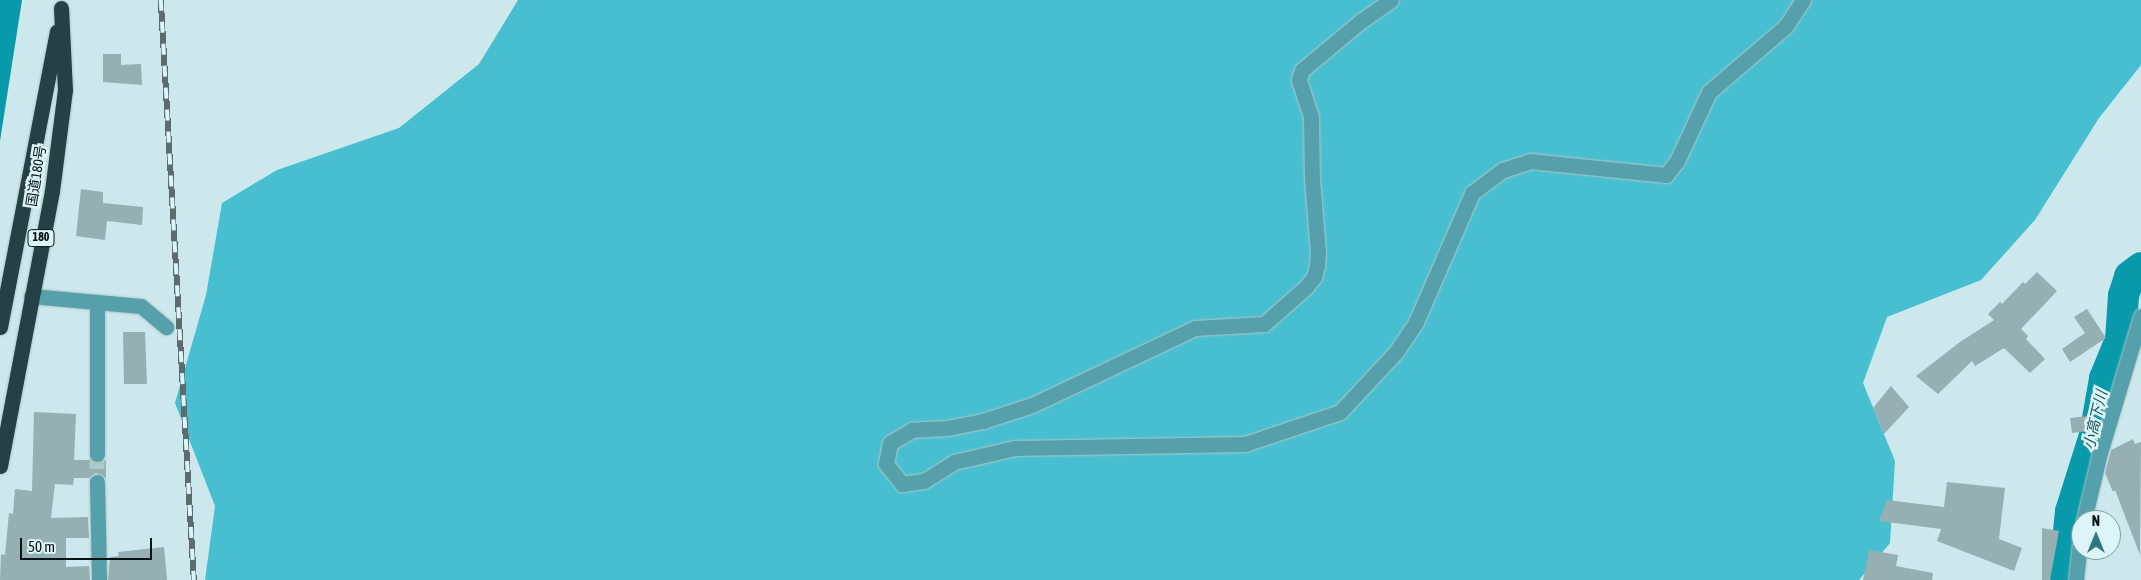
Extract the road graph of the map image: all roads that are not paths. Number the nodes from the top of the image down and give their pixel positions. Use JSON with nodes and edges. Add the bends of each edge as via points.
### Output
{"nodes":[{"id":1,"x":1391,"y":0,"type":"edge"},
{"id":2,"x":1803,"y":0,"type":"edge"},
{"id":3,"x":62,"y":4,"type":"edge"},
{"id":4,"x":31,"y":296,"type":"junction"},
{"id":5,"x":97,"y":303,"type":"junction"},
{"id":6,"x":2141,"y":316,"type":"edge"},
{"id":7,"x":0,"y":327,"type":"edge"},
{"id":8,"x":166,"y":327,"type":"dead end"},
{"id":9,"x":97,"y":454,"type":"tunnel mouth"},
{"id":10,"x":0,"y":466,"type":"edge"},
{"id":11,"x":97,"y":482,"type":"tunnel mouth"},
{"id":12,"x":2086,"y":510,"type":"edge"},
{"id":13,"x":2078,"y":560,"type":"edge"},
{"id":14,"x":99,"y":580,"type":"edge"},
{"id":15,"x":2076,"y":580,"type":"edge"}],
"edges":[{"from":1,"to":2,"type":"street","via":[[1302,70],[1299,80],[1311,118],[1318,252],[1314,277],[1306,286],[1264,324],[1195,328],[1032,405],[983,421],[912,430],[890,443],[886,464],[902,484],[924,481],[954,462],[1015,448],[1245,444],[1340,412],[1390,358],[1416,322],[1472,194],[1503,170],[1530,161],[1666,175],[1677,161],[1709,92],[1786,26]]},
{"from":3,"to":4,"type":"highway","name":"国道180号","number":"180","via":[[66,90],[52,191]]},
{"from":3,"to":7,"type":"highway","name":"国道180号","number":"180"},
{"from":4,"to":5,"type":"street"},
{"from":4,"to":10,"type":"highway","name":"国道180号","number":"180"},
{"from":5,"to":8,"type":"street","via":[[141,306]]},
{"from":5,"to":9,"type":"street"},
{"from":6,"to":12,"type":"street","via":[[2102,444]]},
{"from":11,"to":14,"type":"street"},
{"from":13,"to":15,"type":"street"}]}
